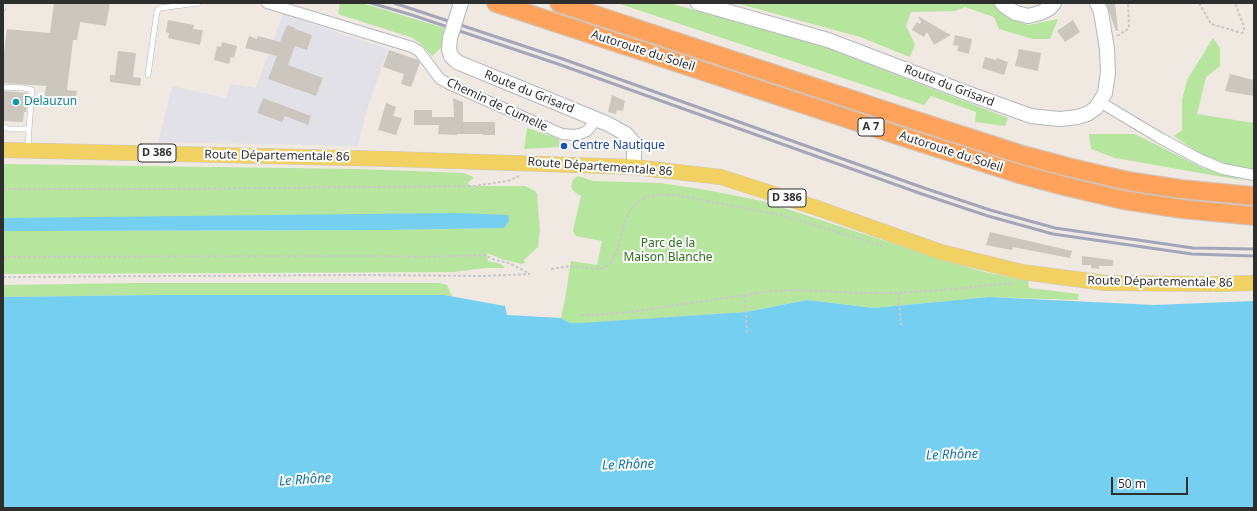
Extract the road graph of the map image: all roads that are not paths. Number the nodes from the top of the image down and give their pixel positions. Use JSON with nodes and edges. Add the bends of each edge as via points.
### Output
{"nodes":[{"id":1,"x":3,"y":3,"type":"edge"},
{"id":2,"x":198,"y":3,"type":"edge"},
{"id":3,"x":267,"y":3,"type":"edge"},
{"id":4,"x":461,"y":3,"type":"edge"},
{"id":5,"x":496,"y":3,"type":"edge"},
{"id":6,"x":559,"y":3,"type":"edge"},
{"id":7,"x":698,"y":3,"type":"edge"},
{"id":8,"x":1002,"y":3,"type":"edge"},
{"id":9,"x":1054,"y":3,"type":"edge"},
{"id":10,"x":1097,"y":3,"type":"edge"},
{"id":11,"x":3,"y":8,"type":"edge"},
{"id":12,"x":148,"y":75,"type":"dead end"},
{"id":13,"x":3,"y":87,"type":"edge"},
{"id":14,"x":1100,"y":102,"type":"junction"},
{"id":15,"x":596,"y":120,"type":"junction"},
{"id":16,"x":3,"y":127,"type":"edge"},
{"id":17,"x":30,"y":129,"type":"junction"},
{"id":18,"x":3,"y":150,"type":"edge"},
{"id":19,"x":27,"y":150,"type":"junction"},
{"id":20,"x":634,"y":167,"type":"junction"},
{"id":21,"x":1254,"y":175,"type":"edge"},
{"id":22,"x":1254,"y":196,"type":"edge"},
{"id":23,"x":1254,"y":216,"type":"edge"},
{"id":24,"x":1254,"y":283,"type":"edge"}],
"edges":[{"from":1,"to":11,"type":"lane"},
{"from":2,"to":12,"type":"lane","via":[[160,8]]},
{"from":3,"to":15,"type":"street","name":"Chemin de Cumelle","via":[[412,47],[419,51],[440,79],[562,134],[580,134],[587,131]]},
{"from":4,"to":15,"type":"street","name":"Route du Grisard","bridge":true,"via":[[449,49],[457,62]]},
{"from":5,"to":23,"type":"highway","name":"Autoroute du Soleil","number":"A 7","via":[[1019,174],[1123,200]]},
{"from":6,"to":22,"type":"highway","name":"Autoroute du Soleil","number":"A 7","via":[[1023,155],[1128,181]]},
{"from":7,"to":14,"type":"street","name":"Route du Grisard","via":[[828,40],[1031,116],[1062,119],[1077,117],[1087,114]]},
{"from":8,"to":9,"type":"street","via":[[1016,13],[1028,16],[1050,8]]},
{"from":10,"to":14,"type":"street","via":[[1106,40],[1108,73],[1105,93]]},
{"from":13,"to":17,"type":"lane","via":[[32,90]]},
{"from":14,"to":21,"type":"street","via":[[1201,160],[1223,169]]},
{"from":15,"to":20,"type":"street","name":"Route du Grisard","via":[[620,130],[630,138],[634,146]]},
{"from":16,"to":17,"type":"lane"},
{"from":17,"to":19,"type":"lane"},
{"from":18,"to":19,"type":"main road","name":"Route Départementale 86","number":"D 386"},
{"from":19,"to":20,"type":"main road","name":"Route Départementale 86","number":"D 386"},
{"from":20,"to":24,"type":"main road","name":"Route Départementale 86","number":"D 386","via":[[721,177],[941,252],[1022,272],[1104,283]]}]}
